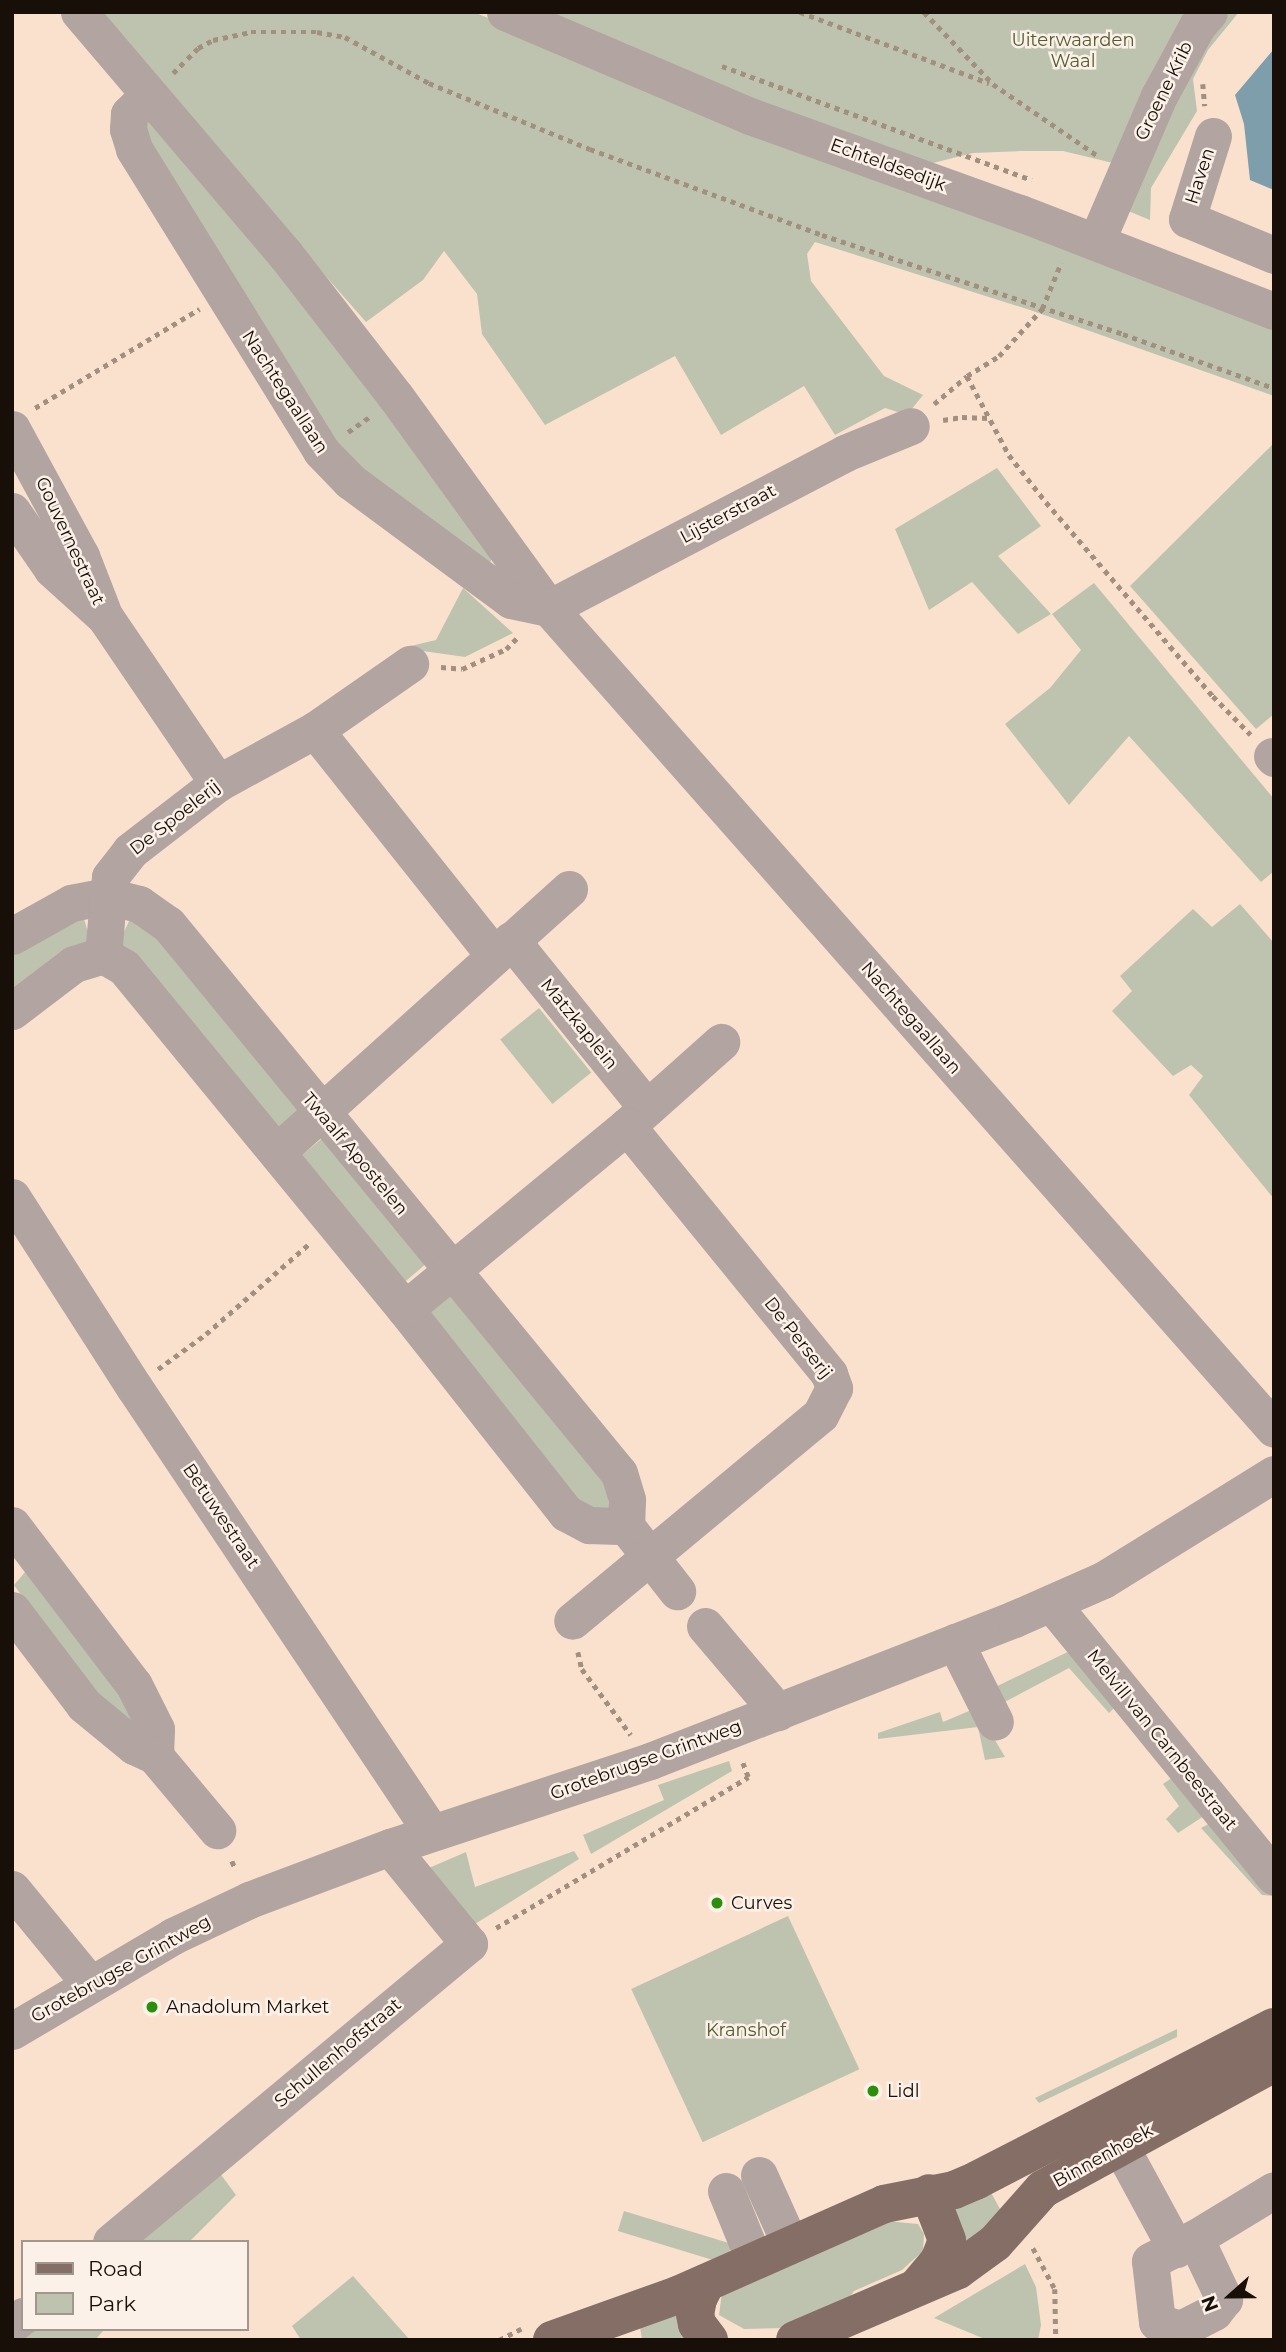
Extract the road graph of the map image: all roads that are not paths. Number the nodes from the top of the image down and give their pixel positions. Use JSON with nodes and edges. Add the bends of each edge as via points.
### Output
{"nodes":[{"id":1,"x":79,"y":12,"type":"edge"},
{"id":2,"x":505,"y":12,"type":"edge"},
{"id":3,"x":1209,"y":12,"type":"edge"},
{"id":4,"x":148,"y":95,"type":"junction"},
{"id":5,"x":1213,"y":136,"type":"road end"},
{"id":6,"x":1096,"y":242,"type":"junction"},
{"id":7,"x":1274,"y":255,"type":"edge"},
{"id":8,"x":1274,"y":311,"type":"edge"},
{"id":9,"x":18,"y":422,"type":"edge"},
{"id":10,"x":911,"y":426,"type":"road end"},
{"id":11,"x":12,"y":511,"type":"edge"},
{"id":12,"x":549,"y":608,"type":"junction"},
{"id":13,"x":106,"y":617,"type":"junction"},
{"id":14,"x":410,"y":664,"type":"road end"},
{"id":15,"x":315,"y":730,"type":"junction"},
{"id":16,"x":218,"y":783,"type":"junction"},
{"id":17,"x":569,"y":889,"type":"dead end"},
{"id":18,"x":107,"y":896,"type":"junction"},
{"id":19,"x":12,"y":936,"type":"edge"},
{"id":20,"x":502,"y":947,"type":"junction"},
{"id":21,"x":103,"y":955,"type":"junction"},
{"id":22,"x":12,"y":1011,"type":"edge"},
{"id":23,"x":721,"y":1042,"type":"dead end"},
{"id":24,"x":321,"y":1114,"type":"junction"},
{"id":25,"x":637,"y":1117,"type":"junction"},
{"id":26,"x":277,"y":1152,"type":"junction"},
{"id":27,"x":12,"y":1197,"type":"edge"},
{"id":28,"x":451,"y":1270,"type":"junction"},
{"id":29,"x":405,"y":1309,"type":"junction"},
{"id":30,"x":1274,"y":1429,"type":"edge"},
{"id":31,"x":1274,"y":1474,"type":"edge"},
{"id":32,"x":12,"y":1525,"type":"edge"},
{"id":33,"x":626,"y":1526,"type":"junction"},
{"id":34,"x":649,"y":1556,"type":"junction"},
{"id":35,"x":677,"y":1591,"type":"dead end"},
{"id":36,"x":1051,"y":1603,"type":"junction"},
{"id":37,"x":12,"y":1610,"type":"edge"},
{"id":38,"x":572,"y":1621,"type":"road end"},
{"id":39,"x":705,"y":1626,"type":"dead end"},
{"id":40,"x":955,"y":1642,"type":"junction"},
{"id":41,"x":778,"y":1712,"type":"junction"},
{"id":42,"x":995,"y":1722,"type":"dead end"},
{"id":43,"x":155,"y":1756,"type":"junction"},
{"id":44,"x":216,"y":1830,"type":"dead end"},
{"id":45,"x":432,"y":1833,"type":"junction"},
{"id":46,"x":390,"y":1847,"type":"junction"},
{"id":47,"x":1274,"y":1876,"type":"edge"},
{"id":48,"x":12,"y":1889,"type":"edge"},
{"id":49,"x":90,"y":1984,"type":"junction"},
{"id":50,"x":1274,"y":2027,"type":"edge"},
{"id":51,"x":12,"y":2031,"type":"edge"},
{"id":52,"x":1274,"y":2063,"type":"edge"},
{"id":53,"x":1112,"y":2131,"type":"junction"},
{"id":54,"x":758,"y":2175,"type":"dead end"},
{"id":55,"x":1274,"y":2190,"type":"edge"},
{"id":56,"x":726,"y":2191,"type":"dead end"},
{"id":57,"x":929,"y":2193,"type":"junction"},
{"id":58,"x":113,"y":2240,"type":"edge"},
{"id":59,"x":790,"y":2244,"type":"junction"},
{"id":60,"x":754,"y":2260,"type":"junction"},
{"id":61,"x":706,"y":2283,"type":"junction"},
{"id":62,"x":913,"y":2291,"type":"junction"},
{"id":63,"x":806,"y":2338,"type":"edge"},
{"id":64,"x":552,"y":2340,"type":"edge"},
{"id":65,"x":709,"y":2340,"type":"edge"}],
"edges":[{"from":1,"to":4,"type":"street","name":"Nachtegaallaan"},
{"from":2,"to":6,"type":"street","name":"Echteldsedijk","via":[[750,116]]},
{"from":3,"to":6,"type":"street","name":"Groene Krib","via":[[1159,96]]},
{"from":4,"to":12,"type":"street","name":"Nachtegaallaan","via":[[285,254]]},
{"from":4,"to":12,"type":"street","name":"Nachtegaallaan","via":[[129,114],[134,149],[321,451],[350,481],[511,600]]},
{"from":5,"to":7,"type":"street","name":"Haven","via":[[1187,219]]},
{"from":6,"to":8,"type":"street","name":"Echteldsedijk"},
{"from":9,"to":13,"type":"street","name":"Gouvernestraat"},
{"from":10,"to":12,"type":"street","name":"Lijsterstraat","via":[[845,453]]},
{"from":11,"to":13,"type":"street","name":"Gouvernestraat","via":[[52,569]]},
{"from":12,"to":30,"type":"street","name":"Nachtegaallaan"},
{"from":13,"to":16,"type":"street","name":"Gouvernestraat"},
{"from":14,"to":15,"type":"street","name":"De Spoelerij"},
{"from":15,"to":16,"type":"street","name":"De Spoelerij"},
{"from":15,"to":20,"type":"street"},
{"from":16,"to":18,"type":"street","name":"De Spoelerij","via":[[130,851],[110,877]]},
{"from":17,"to":20,"type":"street"},
{"from":18,"to":19,"type":"street","name":"Twaalf Apostelen","via":[[71,903]]},
{"from":18,"to":21,"type":"street","name":"De Spoelerij"},
{"from":18,"to":24,"type":"street","name":"Twaalf Apostelen","via":[[139,904],[168,924]]},
{"from":20,"to":24,"type":"street"},
{"from":20,"to":25,"type":"street","name":"Matzkaplein"},
{"from":21,"to":22,"type":"street","via":[[75,964]]},
{"from":21,"to":26,"type":"street","via":[[124,967]]},
{"from":23,"to":25,"type":"street"},
{"from":24,"to":26,"type":"street"},
{"from":24,"to":28,"type":"street","name":"Twaalf Apostelen"},
{"from":25,"to":28,"type":"street"},
{"from":25,"to":34,"type":"street","name":"De Perserij","via":[[829,1374],[834,1388],[820,1415]]},
{"from":26,"to":29,"type":"street"},
{"from":27,"to":45,"type":"street","name":"Betuwestraat"},
{"from":28,"to":29,"type":"street"},
{"from":28,"to":33,"type":"street","name":"Twaalf Apostelen","via":[[620,1473],[627,1500]]},
{"from":29,"to":33,"type":"street","via":[[566,1513],[589,1525]]},
{"from":31,"to":36,"type":"street","name":"Grotebrugse Grintweg","via":[[1103,1580]]},
{"from":32,"to":43,"type":"street","via":[[134,1685],[156,1729]]},
{"from":33,"to":34,"type":"street"},
{"from":34,"to":35,"type":"street"},
{"from":34,"to":38,"type":"street"},
{"from":36,"to":40,"type":"street","name":"Grotebrugse Grintweg"},
{"from":36,"to":47,"type":"street","name":"Melvill van Carnbeestraat"},
{"from":37,"to":43,"type":"street","via":[[84,1705],[134,1746]]},
{"from":39,"to":41,"type":"street"},
{"from":40,"to":41,"type":"street","name":"Grotebrugse Grintweg"},
{"from":40,"to":42,"type":"street"},
{"from":41,"to":45,"type":"street","name":"Grotebrugse Grintweg","via":[[650,1761]]},
{"from":43,"to":44,"type":"street"},
{"from":45,"to":46,"type":"street","name":"Grotebrugse Grintweg"},
{"from":46,"to":49,"type":"street","name":"Grotebrugse Grintweg","via":[[249,1900],[173,1936]]},
{"from":46,"to":58,"type":"street","name":"Schullenhofstraat","via":[[468,1944]]},
{"from":48,"to":49,"type":"street"},
{"from":49,"to":51,"type":"street","name":"Grotebrugse Grintweg"},
{"from":50,"to":53,"type":"main road","name":"Binnenhoek"},
{"from":52,"to":53,"type":"main road","name":"Binnenhoek"},
{"from":53,"to":55,"type":"street","via":[[1185,2244]]},
{"from":53,"to":57,"type":"main road","name":"Binnenhoek","via":[[954,2190]]},
{"from":53,"to":62,"type":"main road","name":"Binnenhoek","via":[[1044,2189],[982,2254]]},
{"from":54,"to":59,"type":"street"},
{"from":56,"to":60,"type":"street"},
{"from":57,"to":59,"type":"main road","name":"Binnenhoek","via":[[884,2204]]},
{"from":57,"to":62,"type":"main road","name":"Binnenhoek","via":[[947,2239],[939,2261]]},
{"from":59,"to":60,"type":"main road","name":"Binnenhoek"},
{"from":60,"to":61,"type":"main road","name":"Binnenhoek"},
{"from":61,"to":64,"type":"main road","name":"Binnenhoek"},
{"from":61,"to":65,"type":"main road","via":[[695,2314]]},
{"from":62,"to":63,"type":"main road","name":"Binnenhoek"}]}
